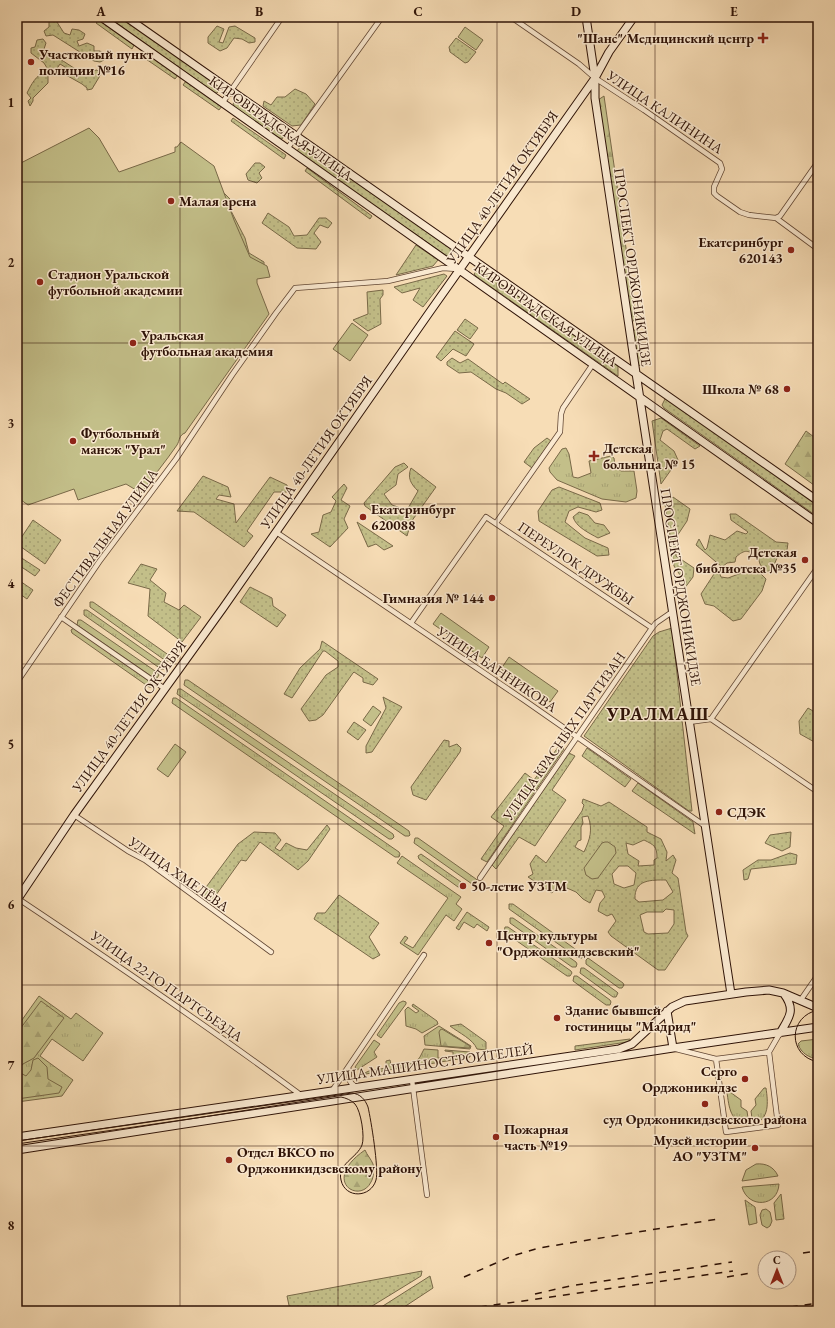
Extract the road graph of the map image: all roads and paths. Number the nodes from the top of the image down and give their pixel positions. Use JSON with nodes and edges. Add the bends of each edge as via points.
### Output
{"nodes":[{"id":1,"x":101,"y":17,"type":"edge"},
{"id":2,"x":126,"y":17,"type":"edge"},
{"id":3,"x":282,"y":17,"type":"edge"},
{"id":4,"x":382,"y":17,"type":"edge"},
{"id":5,"x":511,"y":17,"type":"edge"},
{"id":6,"x":586,"y":17,"type":"edge"},
{"id":7,"x":634,"y":17,"type":"edge"},
{"id":8,"x":595,"y":78,"type":"junction"},
{"id":9,"x":231,"y":91,"type":"junction"},
{"id":10,"x":223,"y":102,"type":"junction"},
{"id":11,"x":297,"y":137,"type":"junction"},
{"id":12,"x":287,"y":148,"type":"junction"},
{"id":13,"x":818,"y":162,"type":"edge"},
{"id":14,"x":776,"y":218,"type":"junction"},
{"id":15,"x":818,"y":249,"type":"edge"},
{"id":16,"x":469,"y":257,"type":"junction"},
{"id":17,"x":460,"y":269,"type":"junction"},
{"id":18,"x":593,"y":364,"type":"junction"},
{"id":19,"x":636,"y":373,"type":"junction"},
{"id":20,"x":639,"y":396,"type":"junction"},
{"id":21,"x":818,"y":501,"type":"edge"},
{"id":22,"x":496,"y":523,"type":"junction"},
{"id":23,"x":818,"y":523,"type":"edge"},
{"id":24,"x":276,"y":532,"type":"junction"},
{"id":25,"x":818,"y":567,"type":"edge"},
{"id":26,"x":672,"y":612,"type":"junction"},
{"id":27,"x":61,"y":617,"type":"junction"},
{"id":28,"x":411,"y":623,"type":"junction"},
{"id":29,"x":652,"y":628,"type":"junction"},
{"id":30,"x":17,"y":682,"type":"edge"},
{"id":31,"x":165,"y":689,"type":"junction"},
{"id":32,"x":711,"y":719,"type":"junction"},
{"id":33,"x":689,"y":722,"type":"junction"},
{"id":34,"x":577,"y":737,"type":"junction"},
{"id":35,"x":818,"y":792,"type":"edge"},
{"id":36,"x":74,"y":815,"type":"junction"},
{"id":37,"x":704,"y":826,"type":"junction"},
{"id":38,"x":480,"y":878,"type":"dead end"},
{"id":39,"x":17,"y":899,"type":"edge"},
{"id":40,"x":271,"y":952,"type":"dead end"},
{"id":41,"x":424,"y":955,"type":"dead end"},
{"id":42,"x":818,"y":975,"type":"edge"},
{"id":43,"x":783,"y":993,"type":"junction"},
{"id":44,"x":731,"y":994,"type":"junction"},
{"id":45,"x":800,"y":1002,"type":"junction"},
{"id":46,"x":818,"y":1008,"type":"edge"},
{"id":47,"x":667,"y":1011,"type":"junction"},
{"id":48,"x":790,"y":1015,"type":"junction"},
{"id":49,"x":818,"y":1027,"type":"edge"},
{"id":50,"x":780,"y":1033,"type":"junction"},
{"id":51,"x":672,"y":1048,"type":"junction"},
{"id":52,"x":769,"y":1052,"type":"junction"},
{"id":53,"x":716,"y":1059,"type":"junction"},
{"id":54,"x":349,"y":1068,"type":"junction"},
{"id":55,"x":412,"y":1080,"type":"junction"},
{"id":56,"x":358,"y":1088,"type":"junction"},
{"id":57,"x":414,"y":1089,"type":"junction"},
{"id":58,"x":332,"y":1091,"type":"junction"},
{"id":59,"x":302,"y":1096,"type":"junction"},
{"id":60,"x":17,"y":1137,"type":"edge"},
{"id":61,"x":17,"y":1150,"type":"edge"},
{"id":62,"x":427,"y":1195,"type":"dead end"}],
"edges":[{"from":1,"to":10,"type":"main road","name":"КИРОВГРАДСКАЯ УЛИЦА"},
{"from":2,"to":9,"type":"main road","name":"КИРОВГРАДСКАЯ УЛИЦА"},
{"from":3,"to":9,"type":"street"},
{"from":4,"to":11,"type":"street"},
{"from":5,"to":8,"type":"street","name":"УЛИЦА КАЛИНИНА"},
{"from":6,"to":8,"type":"main road","name":"ПРОСПЕКТ ОРДЖОНИКИДЗЕ"},
{"from":7,"to":8,"type":"main road","name":"УЛИЦА 40-ЛЕТИЯ ОКТЯБРЯ","via":[[609,52]]},
{"from":8,"to":14,"type":"street","name":"УЛИЦА КАЛИНИНА","via":[[720,163],[722,169],[714,187],[717,196],[749,216]]},
{"from":8,"to":16,"type":"main road","name":"УЛИЦА 40-ЛЕТИЯ ОКТЯБРЯ"},
{"from":8,"to":19,"type":"main road","name":"ПРОСПЕКТ ОРДЖОНИКИДЗЕ","via":[[595,98]]},
{"from":9,"to":10,"type":"street"},
{"from":9,"to":11,"type":"main road","name":"КИРОВГРАДСКАЯ УЛИЦА"},
{"from":10,"to":12,"type":"main road","name":"КИРОВГРАДСКАЯ УЛИЦА"},
{"from":11,"to":12,"type":"street"},
{"from":11,"to":16,"type":"main road","name":"КИРОВГРАДСКАЯ УЛИЦА"},
{"from":12,"to":17,"type":"main road","name":"КИРОВГРАДСКАЯ УЛИЦА"},
{"from":13,"to":14,"type":"street"},
{"from":14,"to":15,"type":"street"},
{"from":16,"to":17,"type":"main road","name":"УЛИЦА 40-ЛЕТИЯ ОКТЯБРЯ"},
{"from":16,"to":19,"type":"main road","name":"КИРОВГРАДСКАЯ УЛИЦА"},
{"from":17,"to":18,"type":"main road","name":"КИРОВГРАДСКАЯ УЛИЦА"},
{"from":17,"to":24,"type":"main road","name":"УЛИЦА 40-ЛЕТИЯ ОКТЯБРЯ"},
{"from":17,"to":27,"type":"street","name":"ФЕСТИВАЛЬНАЯ УЛИЦА","via":[[442,268],[388,282],[295,288]]},
{"from":18,"to":20,"type":"main road","name":"КИРОВГРАДСКАЯ УЛИЦА"},
{"from":18,"to":22,"type":"street","via":[[561,414],[560,432]]},
{"from":19,"to":20,"type":"main road","name":"ПРОСПЕКТ ОРДЖОНИКИДЗЕ"},
{"from":19,"to":21,"type":"main road","name":"КИРОВГРАДСКАЯ УЛИЦА"},
{"from":20,"to":23,"type":"main road","name":"КИРОВГРАДСКАЯ УЛИЦА"},
{"from":20,"to":26,"type":"main road","name":"ПРОСПЕКТ ОРДЖОНИКИДЗЕ"},
{"from":22,"to":28,"type":"street","name":"ПЕРЕУЛОК ДРУЖБЫ","via":[[486,516]]},
{"from":22,"to":29,"type":"street","name":"ПЕРЕУЛОК ДРУЖБЫ"},
{"from":24,"to":28,"type":"street","name":"УЛИЦА БАННИКОВА"},
{"from":24,"to":31,"type":"main road","name":"УЛИЦА 40-ЛЕТИЯ ОКТЯБРЯ"},
{"from":25,"to":32,"type":"street"},
{"from":26,"to":29,"type":"street","name":"УЛИЦА КРАСНЫХ ПАРТИЗАН"},
{"from":26,"to":33,"type":"main road","name":"ПРОСПЕКТ ОРДЖОНИКИДЗЕ"},
{"from":27,"to":30,"type":"street","name":"ФЕСТИВАЛЬНАЯ УЛИЦА"},
{"from":27,"to":31,"type":"street"},
{"from":28,"to":34,"type":"street","name":"УЛИЦА БАННИКОВА"},
{"from":29,"to":34,"type":"street","name":"УЛИЦА КРАСНЫХ ПАРТИЗАН"},
{"from":31,"to":36,"type":"main road","name":"УЛИЦА 40-ЛЕТИЯ ОКТЯБРЯ"},
{"from":32,"to":33,"type":"street"},
{"from":32,"to":35,"type":"street"},
{"from":33,"to":37,"type":"main road","name":"ПРОСПЕКТ ОРДЖОНИКИДЗЕ"},
{"from":34,"to":37,"type":"street","name":"УЛИЦА БАННИКОВА"},
{"from":34,"to":38,"type":"street","name":"УЛИЦА КРАСНЫХ ПАРТИЗАН"},
{"from":36,"to":39,"type":"main road","name":"УЛИЦА 40-ЛЕТИЯ ОКТЯБРЯ"},
{"from":36,"to":40,"type":"street","name":"УЛИЦА ХМЕЛЁВА","via":[[145,860]]},
{"from":37,"to":44,"type":"main road","name":"ПРОСПЕКТ ОРДЖОНИКИДЗЕ"},
{"from":39,"to":59,"type":"street","name":"УЛИЦА 22-ГО ПАРТСЪЕЗДА","via":[[163,996]]},
{"from":41,"to":54,"type":"street"},
{"from":42,"to":45,"type":"street"},
{"from":43,"to":44,"type":"main road","name":"УЛИЦА МАШИНОСТРОИТЕЛЕЙ","via":[[761,990]]},
{"from":43,"to":45,"type":"main road","name":"УЛИЦА МАШИНОСТРОИТЕЛЕЙ"},
{"from":43,"to":48,"type":"main road","via":[[789,1003]]},
{"from":44,"to":47,"type":"main road","name":"УЛИЦА МАШИНОСТРОИТЕЛЕЙ","via":[[682,1002]]},
{"from":45,"to":46,"type":"main road","name":"УЛИЦА МАШИНОСТРОИТЕЛЕЙ"},
{"from":45,"to":48,"type":"main road"},
{"from":47,"to":51,"type":"main road"},
{"from":47,"to":55,"type":"main road","name":"УЛИЦА МАШИНОСТРОИТЕЛЕЙ","via":[[632,1044],[619,1049]]},
{"from":48,"to":50,"type":"main road"},
{"from":49,"to":50,"type":"main road","name":"УЛИЦА МАШИНОСТРОИТЕЛЕЙ"},
{"from":50,"to":51,"type":"main road","name":"УЛИЦА МАШИНОСТРОИТЕЛЕЙ"},
{"from":50,"to":52,"type":"street"},
{"from":51,"to":53,"type":"street"},
{"from":51,"to":57,"type":"main road","name":"УЛИЦА МАШИНОСТРОИТЕЛЕЙ"},
{"from":52,"to":53,"type":"street"},
{"from":52,"to":53,"type":"street","via":[[778,1125],[726,1132]]},
{"from":54,"to":56,"type":"street","via":[[349,1081]]},
{"from":54,"to":58,"type":"street"},
{"from":55,"to":56,"type":"main road","name":"УЛИЦА МАШИНОСТРОИТЕЛЕЙ"},
{"from":55,"to":57,"type":"street"},
{"from":56,"to":58,"type":"main road","name":"УЛИЦА МАШИНОСТРОИТЕЛЕЙ"},
{"from":57,"to":61,"type":"main road","name":"УЛИЦА МАШИНОСТРОИТЕЛЕЙ"},
{"from":57,"to":62,"type":"street"},
{"from":58,"to":59,"type":"main road","name":"УЛИЦА МАШИНОСТРОИТЕЛЕЙ"},
{"from":59,"to":60,"type":"main road","name":"УЛИЦА МАШИНОСТРОИТЕЛЕЙ"}]}
